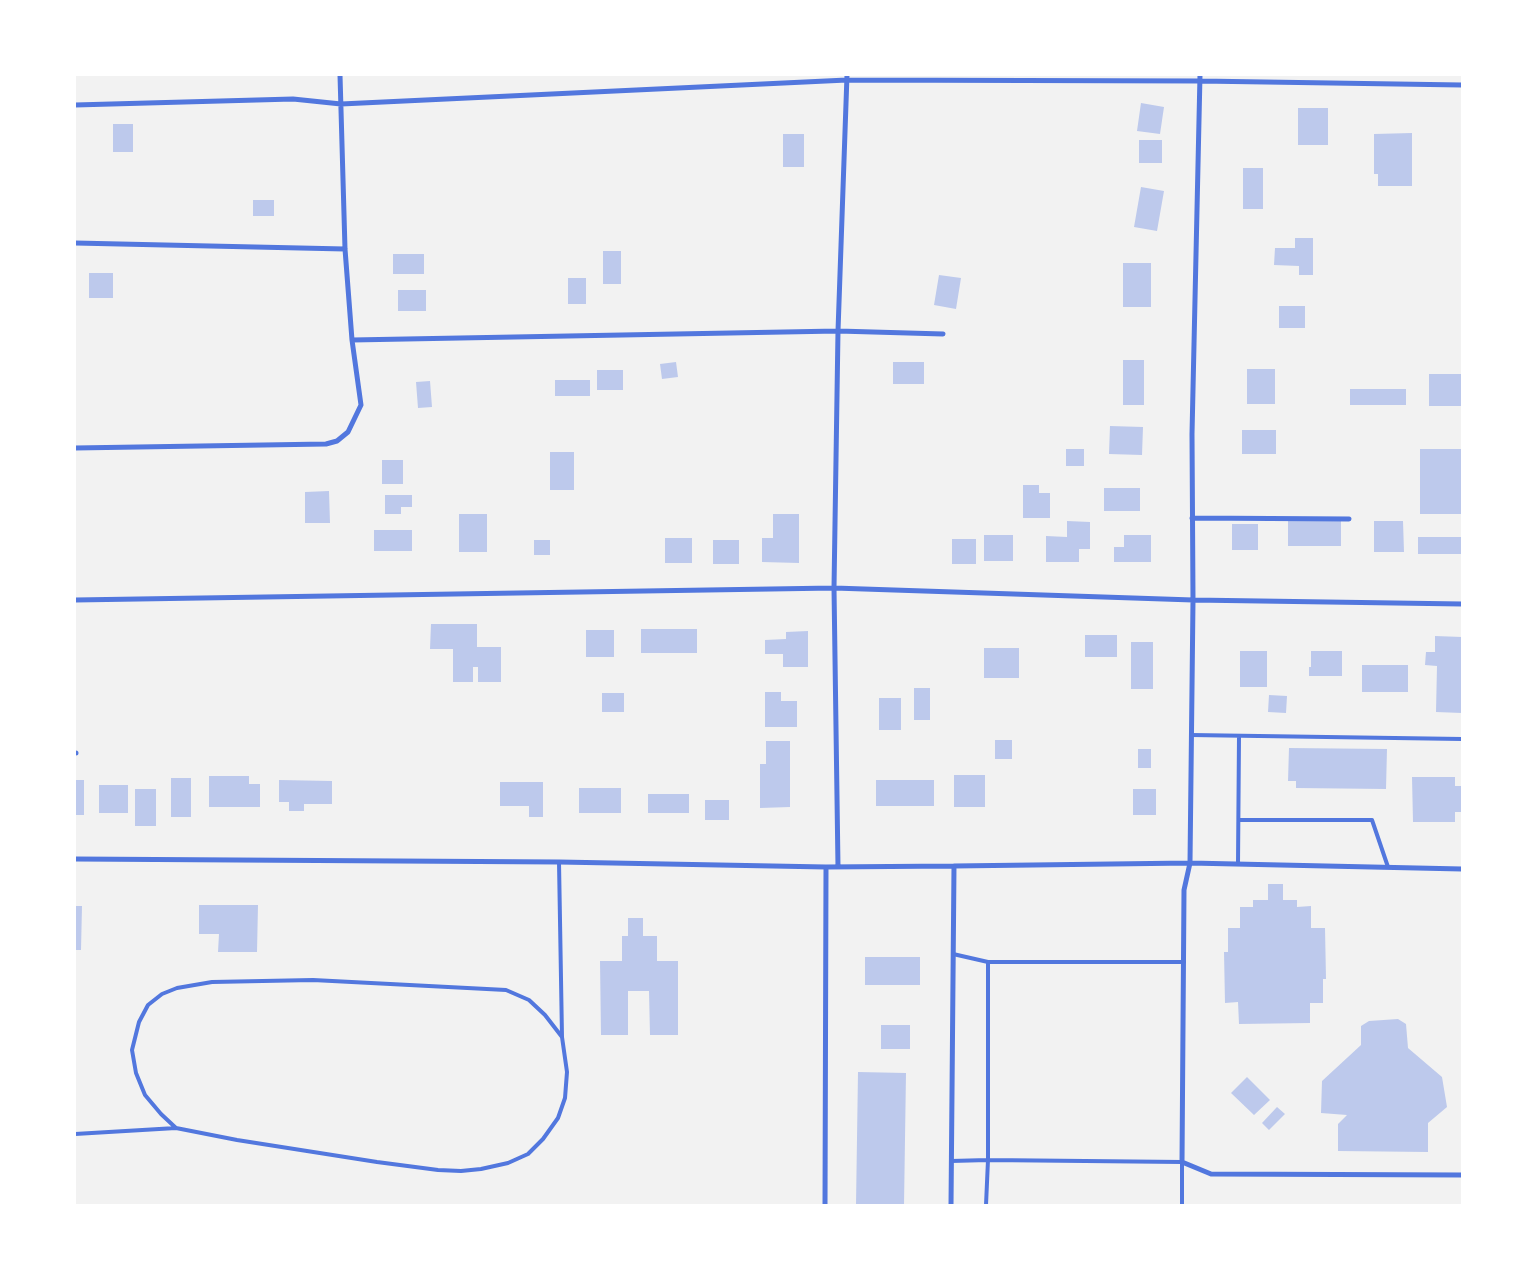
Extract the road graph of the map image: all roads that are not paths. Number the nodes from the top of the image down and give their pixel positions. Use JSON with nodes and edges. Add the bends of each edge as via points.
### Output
{"nodes":[{"id":1,"x":340,"y":75,"type":"edge"},
{"id":2,"x":847,"y":78,"type":"edge"},
{"id":3,"x":1200,"y":78,"type":"edge"},
{"id":4,"x":1462,"y":85,"type":"edge"},
{"id":5,"x":341,"y":104,"type":"junction"},
{"id":6,"x":75,"y":106,"type":"edge"},
{"id":7,"x":75,"y":243,"type":"edge"},
{"id":8,"x":345,"y":249,"type":"junction"},
{"id":9,"x":838,"y":331,"type":"junction"},
{"id":10,"x":943,"y":334,"type":"dead end"},
{"id":11,"x":352,"y":340,"type":"junction"},
{"id":12,"x":75,"y":448,"type":"edge"},
{"id":13,"x":1192,"y":518,"type":"junction"},
{"id":14,"x":1349,"y":519,"type":"dead end"},
{"id":15,"x":834,"y":588,"type":"junction"},
{"id":16,"x":75,"y":600,"type":"edge"},
{"id":17,"x":1193,"y":600,"type":"junction"},
{"id":18,"x":1462,"y":604,"type":"edge"},
{"id":19,"x":1191,"y":735,"type":"junction"},
{"id":20,"x":1239,"y":736,"type":"junction"},
{"id":21,"x":1462,"y":739,"type":"edge"},
{"id":22,"x":1239,"y":820,"type":"junction"},
{"id":23,"x":75,"y":859,"type":"edge"},
{"id":24,"x":559,"y":862,"type":"junction"},
{"id":25,"x":1190,"y":862,"type":"junction"},
{"id":26,"x":1238,"y":864,"type":"junction"},
{"id":27,"x":954,"y":866,"type":"junction"},
{"id":28,"x":826,"y":867,"type":"junction"},
{"id":29,"x":838,"y":867,"type":"junction"},
{"id":30,"x":1388,"y":867,"type":"junction"},
{"id":31,"x":1462,"y":869,"type":"edge"},
{"id":32,"x":953,"y":954,"type":"junction"},
{"id":33,"x":988,"y":962,"type":"junction"},
{"id":34,"x":1184,"y":962,"type":"junction"},
{"id":35,"x":562,"y":1037,"type":"junction"},
{"id":36,"x":176,"y":1128,"type":"junction"},
{"id":37,"x":75,"y":1134,"type":"edge"},
{"id":38,"x":988,"y":1160,"type":"junction"},
{"id":39,"x":951,"y":1161,"type":"junction"},
{"id":40,"x":1182,"y":1162,"type":"junction"},
{"id":41,"x":1462,"y":1175,"type":"edge"},
{"id":42,"x":825,"y":1205,"type":"edge"},
{"id":43,"x":950,"y":1205,"type":"edge"},
{"id":44,"x":986,"y":1205,"type":"edge"},
{"id":45,"x":1182,"y":1205,"type":"edge"}],
"edges":[{"from":1,"to":5,"type":"street"},
{"from":2,"to":3,"type":"street"},
{"from":2,"to":5,"type":"street"},
{"from":2,"to":9,"type":"street"},
{"from":3,"to":4,"type":"street"},
{"from":3,"to":13,"type":"street"},
{"from":5,"to":6,"type":"street","via":[[293,99]]},
{"from":5,"to":8,"type":"street"},
{"from":7,"to":8,"type":"street"},
{"from":8,"to":11,"type":"street"},
{"from":9,"to":10,"type":"street"},
{"from":9,"to":11,"type":"street"},
{"from":9,"to":15,"type":"street"},
{"from":11,"to":12,"type":"street","via":[[361,405],[348,432],[337,441],[326,444]]},
{"from":13,"to":14,"type":"street"},
{"from":13,"to":17,"type":"street"},
{"from":15,"to":16,"type":"street"},
{"from":15,"to":17,"type":"street"},
{"from":15,"to":29,"type":"street"},
{"from":17,"to":18,"type":"street"},
{"from":17,"to":19,"type":"street"},
{"from":19,"to":20,"type":"lane"},
{"from":19,"to":25,"type":"street"},
{"from":20,"to":21,"type":"lane"},
{"from":20,"to":22,"type":"lane"},
{"from":22,"to":26,"type":"lane"},
{"from":22,"to":30,"type":"lane","via":[[1372,820]]},
{"from":23,"to":24,"type":"street"},
{"from":24,"to":28,"type":"street"},
{"from":24,"to":35,"type":"lane"},
{"from":25,"to":26,"type":"street"},
{"from":25,"to":27,"type":"street"},
{"from":25,"to":34,"type":"street","via":[[1184,890]]},
{"from":26,"to":30,"type":"street"},
{"from":27,"to":29,"type":"street"},
{"from":27,"to":32,"type":"street"},
{"from":28,"to":29,"type":"street"},
{"from":28,"to":42,"type":"street"},
{"from":30,"to":31,"type":"street"},
{"from":32,"to":33,"type":"lane"},
{"from":32,"to":39,"type":"street"},
{"from":33,"to":34,"type":"lane"},
{"from":33,"to":38,"type":"lane"},
{"from":34,"to":40,"type":"street"},
{"from":35,"to":36,"type":"lane","via":[[567,1072],[565,1098],[558,1118],[528,1154],[508,1163],[461,1171],[438,1170],[265,1145]]},
{"from":35,"to":36,"type":"lane","via":[[529,1000],[506,990],[313,980],[212,982],[177,988],[148,1005],[139,1022],[132,1050],[136,1073],[145,1095]]},
{"from":36,"to":37,"type":"lane"},
{"from":38,"to":39,"type":"lane"},
{"from":38,"to":40,"type":"lane"},
{"from":38,"to":44,"type":"lane"},
{"from":39,"to":43,"type":"street"},
{"from":40,"to":41,"type":"street","via":[[1211,1174]]},
{"from":40,"to":45,"type":"lane"}]}
